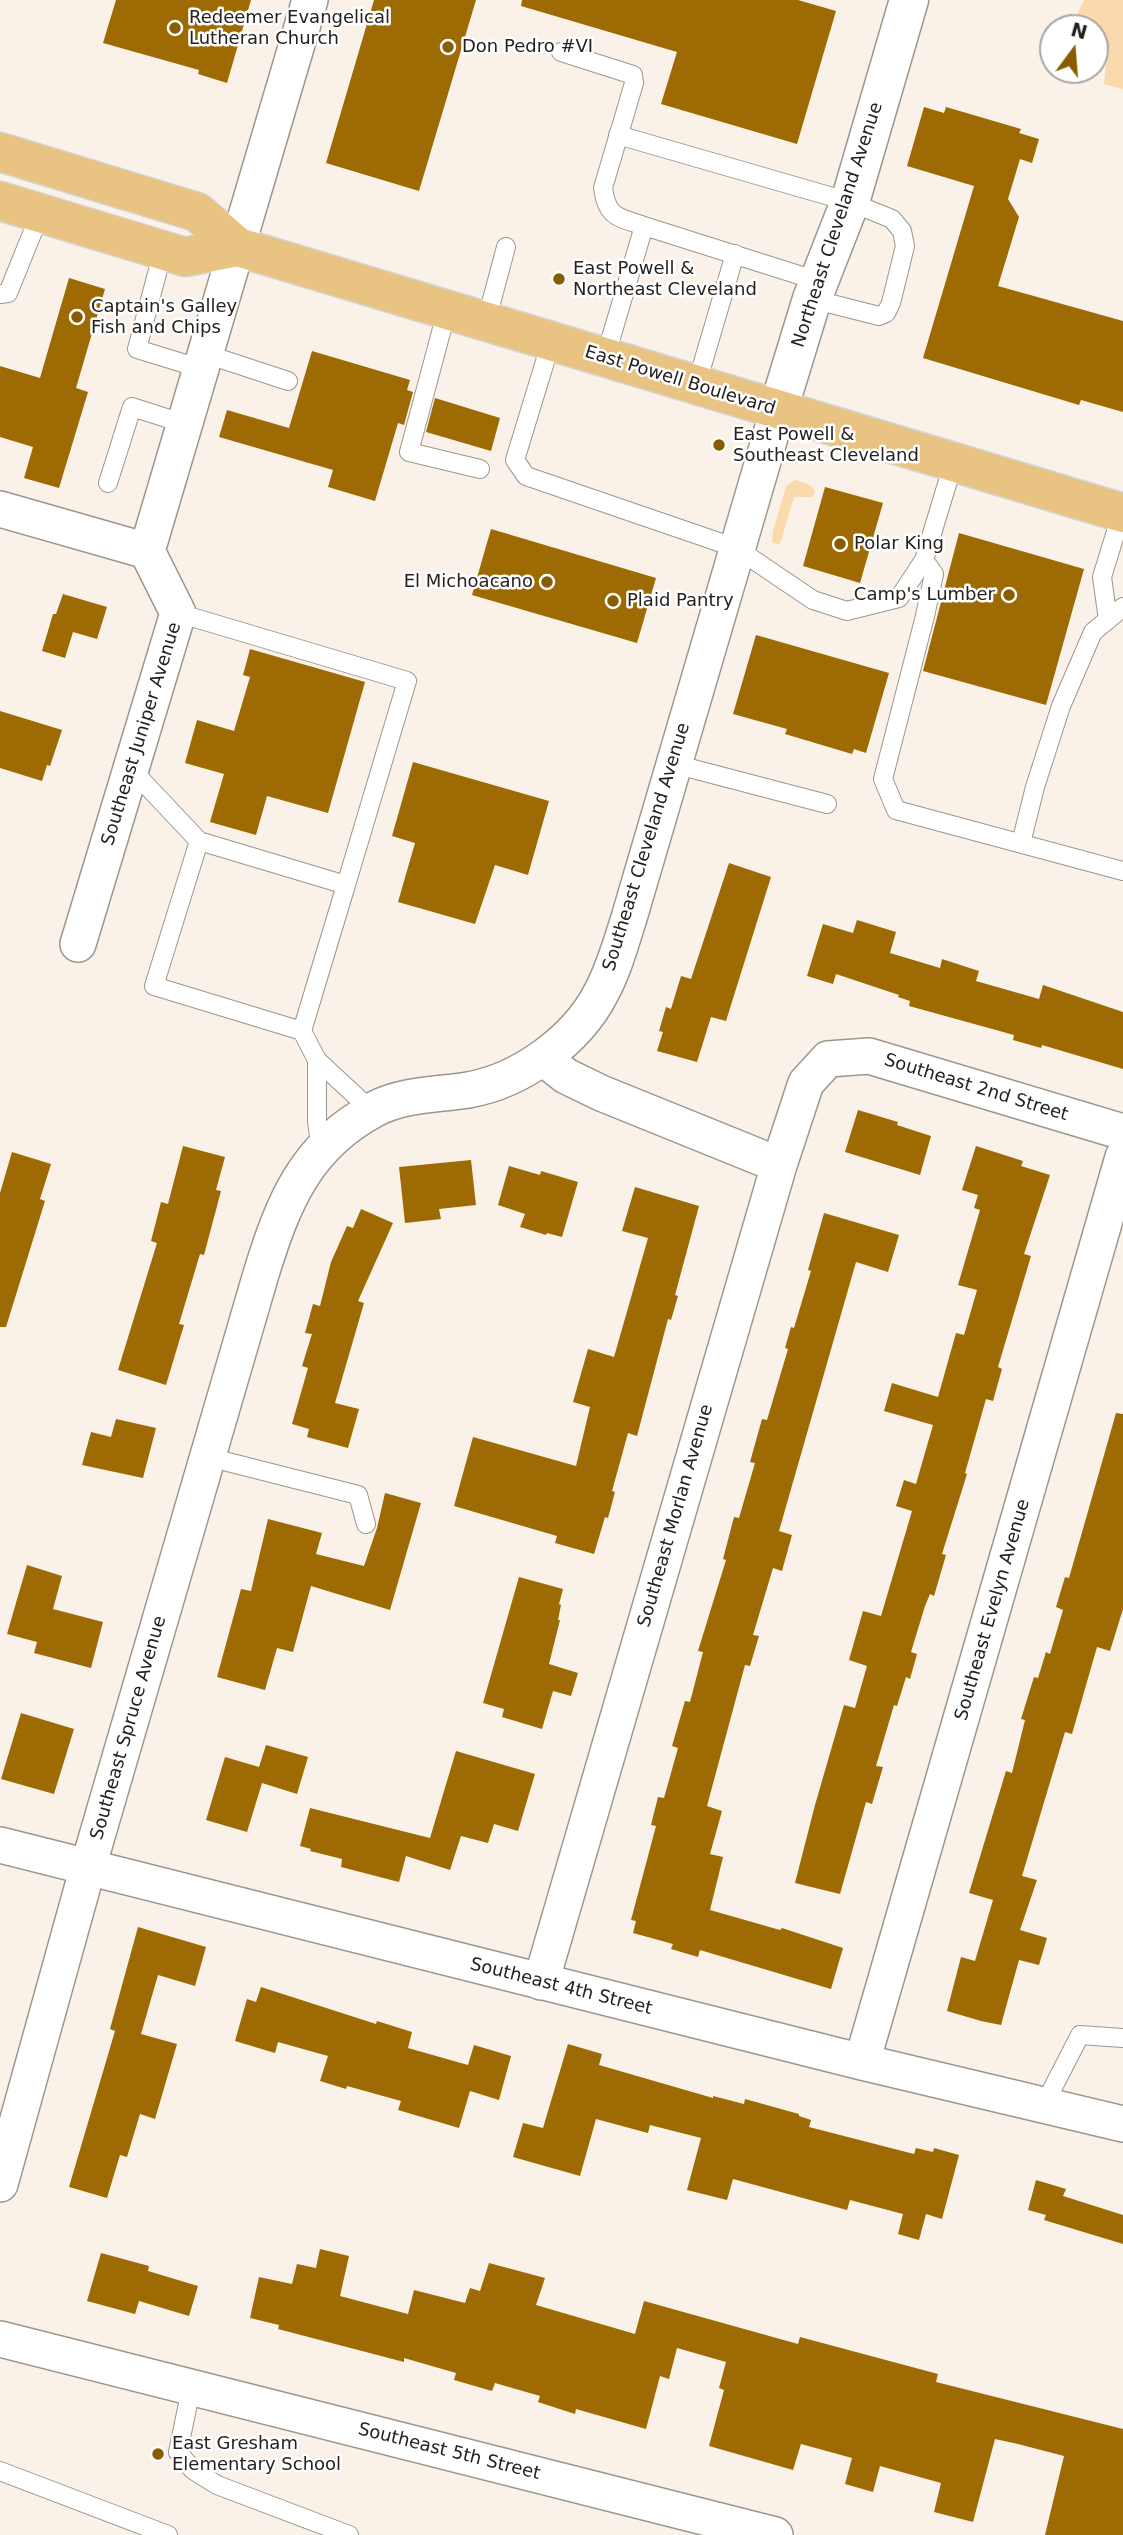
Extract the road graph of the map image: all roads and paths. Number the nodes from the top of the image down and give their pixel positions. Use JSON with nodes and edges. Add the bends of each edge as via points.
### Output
{"nodes":[{"id":1,"x":310,"y":0,"type":"edge"},
{"id":2,"x":909,"y":0,"type":"edge"},
{"id":3,"x":561,"y":52,"type":"dead end"},
{"id":4,"x":618,"y":135,"type":"junction"},
{"id":5,"x":0,"y":152,"type":"edge"},
{"id":6,"x":0,"y":201,"type":"edge"},
{"id":7,"x":850,"y":202,"type":"junction"},
{"id":8,"x":40,"y":214,"type":"junction"},
{"id":9,"x":644,"y":226,"type":"junction"},
{"id":10,"x":238,"y":247,"type":"junction"},
{"id":11,"x":506,"y":247,"type":"dead end"},
{"id":12,"x":163,"y":251,"type":"junction"},
{"id":13,"x":735,"y":254,"type":"junction"},
{"id":14,"x":815,"y":290,"type":"junction"},
{"id":15,"x":0,"y":294,"type":"edge"},
{"id":16,"x":447,"y":310,"type":"junction"},
{"id":17,"x":486,"y":322,"type":"junction"},
{"id":18,"x":551,"y":342,"type":"junction"},
{"id":19,"x":605,"y":358,"type":"junction"},
{"id":20,"x":204,"y":362,"type":"junction"},
{"id":21,"x":288,"y":381,"type":"dead end"},
{"id":22,"x":696,"y":386,"type":"junction"},
{"id":23,"x":778,"y":410,"type":"junction"},
{"id":24,"x":185,"y":424,"type":"junction"},
{"id":25,"x":954,"y":461,"type":"junction"},
{"id":26,"x":480,"y":469,"type":"dead end"},
{"id":27,"x":108,"y":484,"type":"dead end"},
{"id":28,"x":0,"y":509,"type":"edge"},
{"id":29,"x":1122,"y":512,"type":"edge"},
{"id":30,"x":736,"y":548,"type":"junction"},
{"id":31,"x":147,"y":551,"type":"junction"},
{"id":32,"x":924,"y":560,"type":"junction"},
{"id":33,"x":1123,"y":607,"type":"edge"},
{"id":34,"x":178,"y":613,"type":"junction"},
{"id":35,"x":1108,"y":620,"type":"junction"},
{"id":36,"x":674,"y":764,"type":"junction"},
{"id":37,"x":131,"y":769,"type":"junction"},
{"id":38,"x":827,"y":804,"type":"dead end"},
{"id":39,"x":199,"y":841,"type":"junction"},
{"id":40,"x":1021,"y":844,"type":"junction"},
{"id":41,"x":1123,"y":871,"type":"edge"},
{"id":42,"x":346,"y":886,"type":"junction"},
{"id":43,"x":78,"y":944,"type":"dead end"},
{"id":44,"x":302,"y":1031,"type":"junction"},
{"id":45,"x":543,"y":1058,"type":"junction"},
{"id":46,"x":828,"y":1059,"type":"joint"},
{"id":47,"x":317,"y":1060,"type":"junction"},
{"id":48,"x":372,"y":1111,"type":"junction"},
{"id":49,"x":1123,"y":1132,"type":"edge"},
{"id":50,"x":321,"y":1152,"type":"junction"},
{"id":51,"x":1123,"y":1157,"type":"edge"},
{"id":52,"x":779,"y":1165,"type":"junction"},
{"id":53,"x":261,"y":1274,"type":"joint"},
{"id":54,"x":208,"y":1457,"type":"junction"},
{"id":55,"x":366,"y":1524,"type":"dead end"},
{"id":56,"x":0,"y":1845,"type":"edge"},
{"id":57,"x":88,"y":1867,"type":"junction"},
{"id":58,"x":541,"y":1982,"type":"junction"},
{"id":59,"x":1123,"y":2038,"type":"edge"},
{"id":60,"x":862,"y":2062,"type":"junction"},
{"id":61,"x":1044,"y":2105,"type":"junction"},
{"id":62,"x":1123,"y":2124,"type":"edge"},
{"id":63,"x":0,"y":2184,"type":"edge"},
{"id":64,"x":0,"y":2339,"type":"edge"},
{"id":65,"x":191,"y":2389,"type":"junction"},
{"id":66,"x":0,"y":2472,"type":"edge"},
{"id":67,"x":764,"y":2534,"type":"edge"},
{"id":68,"x":168,"y":2535,"type":"edge"},
{"id":69,"x":349,"y":2535,"type":"edge"}],
"edges":[{"from":1,"to":10,"type":"street"},
{"from":2,"to":7,"type":"main road","name":"Northeast Cleveland Avenue"},
{"from":3,"to":4,"type":"lane","via":[[633,75]]},
{"from":4,"to":7,"type":"lane"},
{"from":4,"to":9,"type":"lane","via":[[603,188],[605,203],[613,215]]},
{"from":5,"to":10,"type":"main road","name":"East Powell Boulevard","via":[[197,212]]},
{"from":6,"to":8,"type":"main road","name":"East Powell Boulevard"},
{"from":7,"to":14,"type":"main road","name":"Northeast Cleveland Avenue"},
{"from":7,"to":14,"type":"lane","via":[[892,219],[902,231],[905,246],[891,303],[879,316]]},
{"from":8,"to":12,"type":"main road","name":"East Powell Boulevard"},
{"from":8,"to":15,"type":"lane","via":[[9,293]]},
{"from":9,"to":13,"type":"lane"},
{"from":9,"to":19,"type":"lane"},
{"from":10,"to":12,"type":"main road","name":"East Powell Boulevard","via":[[185,257]]},
{"from":10,"to":16,"type":"main road","name":"East Powell Boulevard"},
{"from":10,"to":20,"type":"street"},
{"from":11,"to":17,"type":"lane"},
{"from":12,"to":20,"type":"lane","via":[[137,349]]},
{"from":13,"to":14,"type":"lane"},
{"from":13,"to":22,"type":"lane"},
{"from":14,"to":23,"type":"main road","name":"Northeast Cleveland Avenue"},
{"from":16,"to":17,"type":"main road","name":"East Powell Boulevard"},
{"from":16,"to":26,"type":"lane","via":[[409,452]]},
{"from":17,"to":18,"type":"main road","name":"East Powell Boulevard"},
{"from":18,"to":19,"type":"main road","name":"East Powell Boulevard"},
{"from":18,"to":30,"type":"lane","via":[[515,460],[526,476]]},
{"from":19,"to":22,"type":"main road","name":"East Powell Boulevard"},
{"from":20,"to":21,"type":"lane"},
{"from":20,"to":24,"type":"street"},
{"from":22,"to":23,"type":"main road","name":"East Powell Boulevard"},
{"from":23,"to":25,"type":"main road","name":"East Powell Boulevard"},
{"from":23,"to":30,"type":"street","name":"Southeast Cleveland Avenue"},
{"from":24,"to":27,"type":"lane","via":[[132,407]]},
{"from":24,"to":31,"type":"street"},
{"from":25,"to":29,"type":"main road","name":"East Powell Boulevard"},
{"from":25,"to":32,"type":"lane"},
{"from":28,"to":31,"type":"street"},
{"from":29,"to":35,"type":"lane","via":[[1102,577]]},
{"from":30,"to":32,"type":"lane","via":[[813,600],[847,611],[899,598]]},
{"from":30,"to":36,"type":"street","name":"Southeast Cleveland Avenue"},
{"from":31,"to":34,"type":"street","name":"Southeast Juniper Avenue"},
{"from":32,"to":40,"type":"lane","via":[[934,574],[884,779],[896,810]]},
{"from":33,"to":35,"type":"lane"},
{"from":34,"to":37,"type":"street","name":"Southeast Juniper Avenue"},
{"from":34,"to":42,"type":"lane","via":[[407,681]]},
{"from":35,"to":40,"type":"lane","via":[[1093,632],[1061,706]]},
{"from":36,"to":38,"type":"lane"},
{"from":36,"to":45,"type":"street","name":"Southeast Cleveland Avenue","via":[[611,972],[590,1011]]},
{"from":37,"to":39,"type":"lane"},
{"from":37,"to":43,"type":"street","name":"Southeast Juniper Avenue"},
{"from":39,"to":42,"type":"lane"},
{"from":39,"to":44,"type":"lane","via":[[154,986]]},
{"from":40,"to":41,"type":"lane"},
{"from":42,"to":44,"type":"lane"},
{"from":44,"to":47,"type":"lane"},
{"from":45,"to":48,"type":"street","name":"Southeast Cleveland Avenue","via":[[471,1090],[402,1099]]},
{"from":45,"to":52,"type":"street","via":[[600,1093]]},
{"from":46,"to":49,"type":"street","name":"Southeast 2nd Street","via":[[869,1056]]},
{"from":46,"to":52,"type":"street","name":"Southeast Morlan Avenue","via":[[806,1083]]},
{"from":47,"to":48,"type":"lane"},
{"from":47,"to":50,"type":"lane"},
{"from":48,"to":50,"type":"street","name":"Southeast Cleveland Avenue"},
{"from":50,"to":53,"type":"street","name":"Southeast Cleveland Avenue","via":[[288,1197]]},
{"from":51,"to":60,"type":"street","name":"Southeast Evelyn Avenue"},
{"from":52,"to":58,"type":"street","name":"Southeast Morlan Avenue"},
{"from":53,"to":54,"type":"street","name":"Southeast Spruce Avenue"},
{"from":54,"to":55,"type":"lane","via":[[358,1495]]},
{"from":54,"to":57,"type":"street","name":"Southeast Spruce Avenue"},
{"from":56,"to":57,"type":"street","name":"Southeast 4th Street"},
{"from":57,"to":58,"type":"street","name":"Southeast 4th Street"},
{"from":57,"to":63,"type":"street","name":"Southeast Spruce Avenue"},
{"from":58,"to":60,"type":"street","name":"Southeast 4th Street"},
{"from":59,"to":61,"type":"lane","via":[[1080,2035]]},
{"from":60,"to":61,"type":"street","name":"Southeast 4th Street"},
{"from":61,"to":62,"type":"street","name":"Southeast 4th Street"},
{"from":64,"to":65,"type":"street","name":"Southeast 5th Street"},
{"from":65,"to":67,"type":"street","name":"Southeast 5th Street"},
{"from":65,"to":69,"type":"lane","via":[[178,2452],[193,2470],[217,2484]]},
{"from":66,"to":68,"type":"lane"}]}
